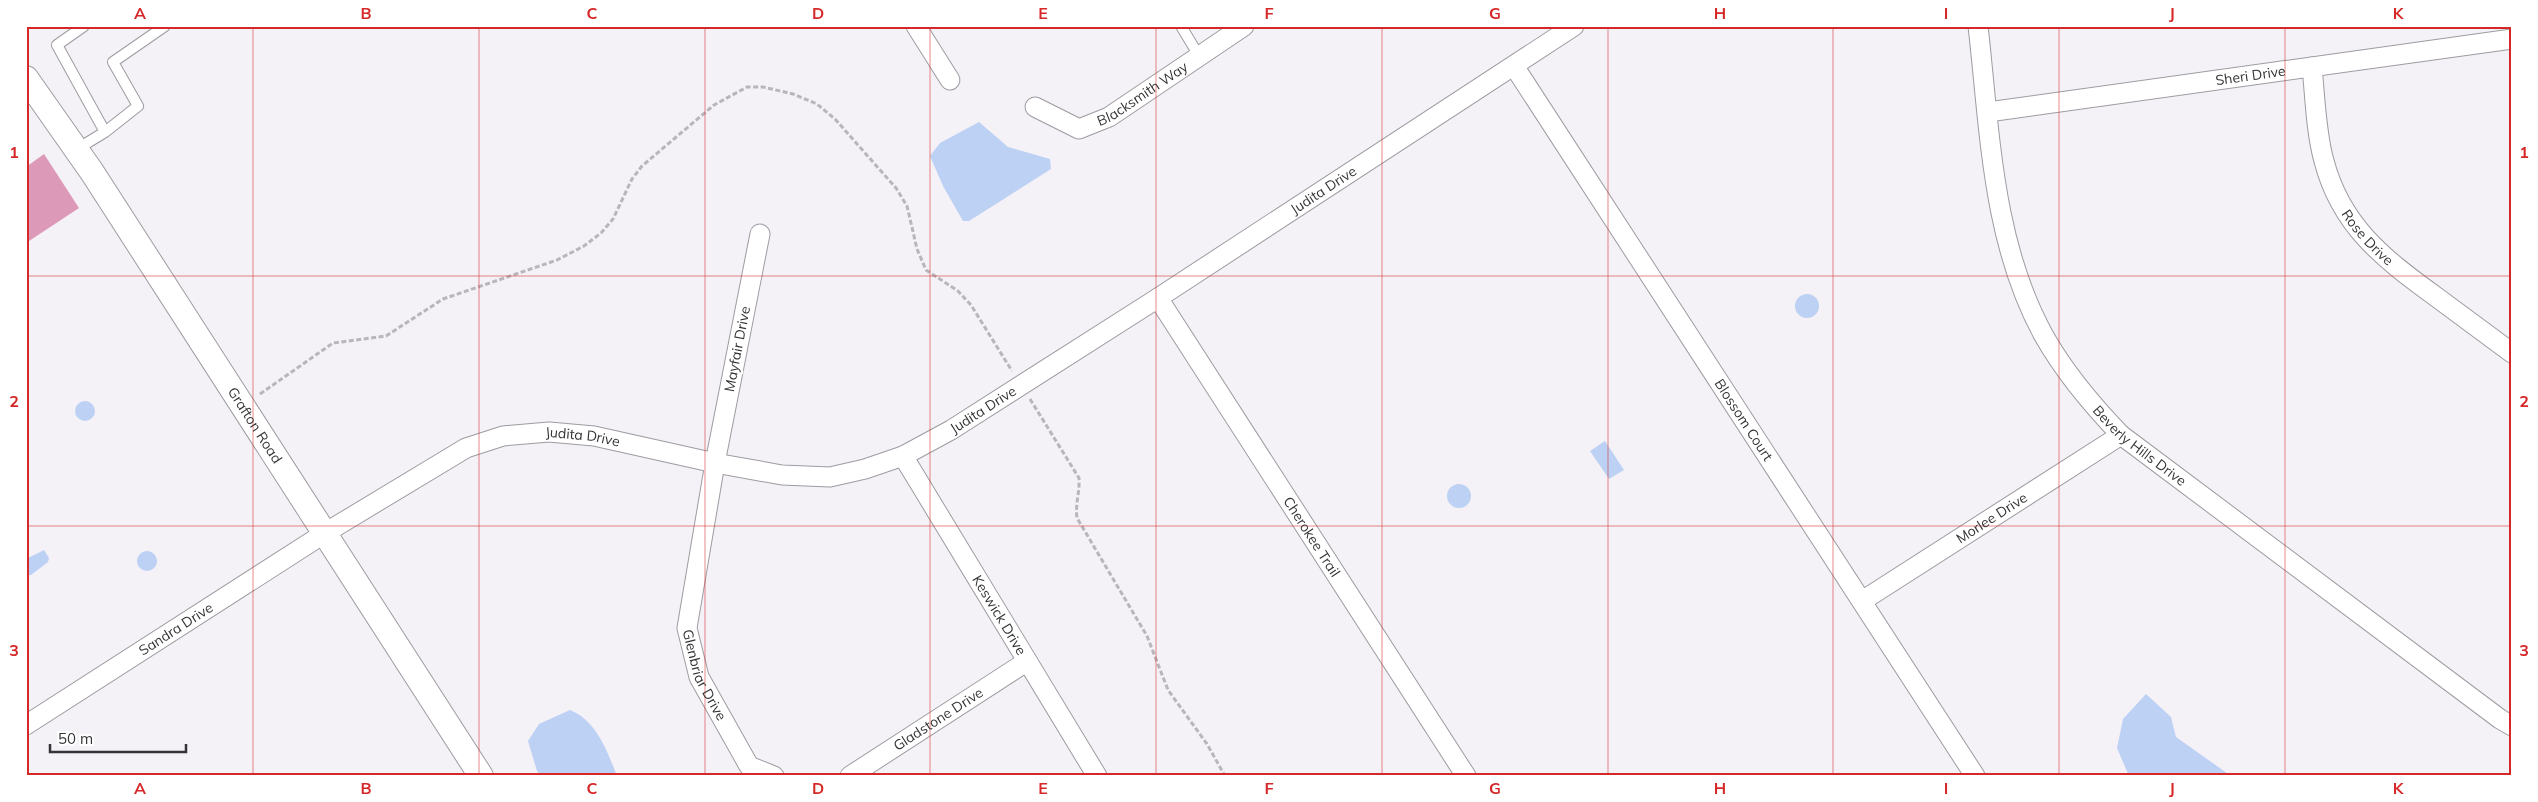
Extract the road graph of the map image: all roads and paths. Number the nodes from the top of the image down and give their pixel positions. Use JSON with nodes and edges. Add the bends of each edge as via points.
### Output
{"nodes":[{"id":1,"x":165,"y":26,"type":"edge"},
{"id":2,"x":916,"y":26,"type":"edge"},
{"id":3,"x":1181,"y":26,"type":"edge"},
{"id":4,"x":1244,"y":26,"type":"edge"},
{"id":5,"x":1574,"y":26,"type":"edge"},
{"id":6,"x":1978,"y":26,"type":"edge"},
{"id":7,"x":79,"y":28,"type":"edge"},
{"id":8,"x":2512,"y":39,"type":"edge"},
{"id":9,"x":1200,"y":56,"type":"junction"},
{"id":10,"x":1514,"y":66,"type":"junction"},
{"id":11,"x":2312,"y":67,"type":"junction"},
{"id":12,"x":26,"y":78,"type":"edge"},
{"id":13,"x":950,"y":80,"type":"dead end"},
{"id":14,"x":1035,"y":107,"type":"dead end"},
{"id":15,"x":1988,"y":112,"type":"junction"},
{"id":16,"x":104,"y":132,"type":"junction"},
{"id":17,"x":77,"y":149,"type":"junction"},
{"id":18,"x":760,"y":234,"type":"dead end"},
{"id":19,"x":1158,"y":298,"type":"junction"},
{"id":20,"x":2512,"y":353,"type":"edge"},
{"id":21,"x":1020,"y":384,"type":"junction"},
{"id":22,"x":260,"y":394,"type":"dead end"},
{"id":23,"x":2121,"y":435,"type":"junction"},
{"id":24,"x":903,"y":456,"type":"junction"},
{"id":25,"x":715,"y":463,"type":"junction"},
{"id":26,"x":325,"y":533,"type":"junction"},
{"id":27,"x":1862,"y":601,"type":"junction"},
{"id":28,"x":1026,"y":662,"type":"junction"},
{"id":29,"x":26,"y":725,"type":"edge"},
{"id":30,"x":2512,"y":726,"type":"edge"},
{"id":31,"x":747,"y":771,"type":"edge"},
{"id":32,"x":481,"y":776,"type":"edge"},
{"id":33,"x":774,"y":776,"type":"edge"},
{"id":34,"x":850,"y":776,"type":"edge"},
{"id":35,"x":1097,"y":776,"type":"edge"},
{"id":36,"x":1225,"y":776,"type":"edge"},
{"id":37,"x":1466,"y":776,"type":"edge"},
{"id":38,"x":1975,"y":776,"type":"edge"}],
"edges":[{"from":1,"to":16,"type":"lane","via":[[113,62],[138,106]]},
{"from":2,"to":13,"type":"street"},
{"from":3,"to":9,"type":"lane"},
{"from":4,"to":9,"type":"street","name":"Blacksmith Way"},
{"from":5,"to":10,"type":"street","name":"Judita Drive"},
{"from":6,"to":15,"type":"street","name":"Beverly Hills Drive"},
{"from":7,"to":16,"type":"lane","via":[[57,45]]},
{"from":8,"to":11,"type":"street","name":"Sheri Drive"},
{"from":9,"to":14,"type":"street","name":"Blacksmith Way","via":[[1109,117],[1079,129]]},
{"from":10,"to":19,"type":"street","name":"Judita Drive"},
{"from":10,"to":27,"type":"street","name":"Blossom Court"},
{"from":11,"to":15,"type":"street","name":"Sheri Drive"},
{"from":11,"to":20,"type":"street","name":"Rose Drive","via":[[2323,160],[2347,216],[2384,259]]},
{"from":12,"to":17,"type":"street","name":"Grafton Road"},
{"from":15,"to":23,"type":"street","name":"Beverly Hills Drive","via":[[2000,212],[2026,298],[2066,372]]},
{"from":16,"to":17,"type":"lane"},
{"from":17,"to":26,"type":"street","name":"Grafton Road"},
{"from":18,"to":25,"type":"street","name":"Mayfair Drive"},
{"from":19,"to":21,"type":"street","name":"Judita Drive"},
{"from":19,"to":37,"type":"street","name":"Cherokee Trail"},
{"from":21,"to":22,"type":"path","via":[[971,305],[958,291],[926,270],[917,249],[907,206],[896,188],[836,119],[818,104],[793,94],[747,87],[714,105],[655,154],[632,179],[613,219],[584,246],[557,260],[443,300],[386,336],[333,343]]},
{"from":21,"to":24,"type":"street","name":"Judita Drive","via":[[951,430]]},
{"from":21,"to":36,"type":"path","via":[[1079,478],[1077,518],[1147,636],[1168,690],[1207,744]]},
{"from":23,"to":27,"type":"street","name":"Morlee Drive"},
{"from":23,"to":30,"type":"street","name":"Beverly Hills Drive"},
{"from":24,"to":25,"type":"street","name":"Judita Drive","via":[[830,477],[782,475]]},
{"from":24,"to":28,"type":"street","name":"Keswick Drive"},
{"from":25,"to":26,"type":"street","name":"Judita Drive","via":[[594,436],[549,432],[503,436],[466,448]]},
{"from":25,"to":31,"type":"street","name":"Glenbriar Drive","via":[[687,628],[699,678]]},
{"from":26,"to":29,"type":"street","name":"Sandra Drive"},
{"from":26,"to":32,"type":"street","name":"Grafton Road"},
{"from":27,"to":38,"type":"street","name":"Blossom Court"},
{"from":28,"to":34,"type":"street","name":"Gladstone Drive"},
{"from":28,"to":35,"type":"street","name":"Keswick Drive"},
{"from":31,"to":33,"type":"street","name":"Glenbriar Drive"}]}
